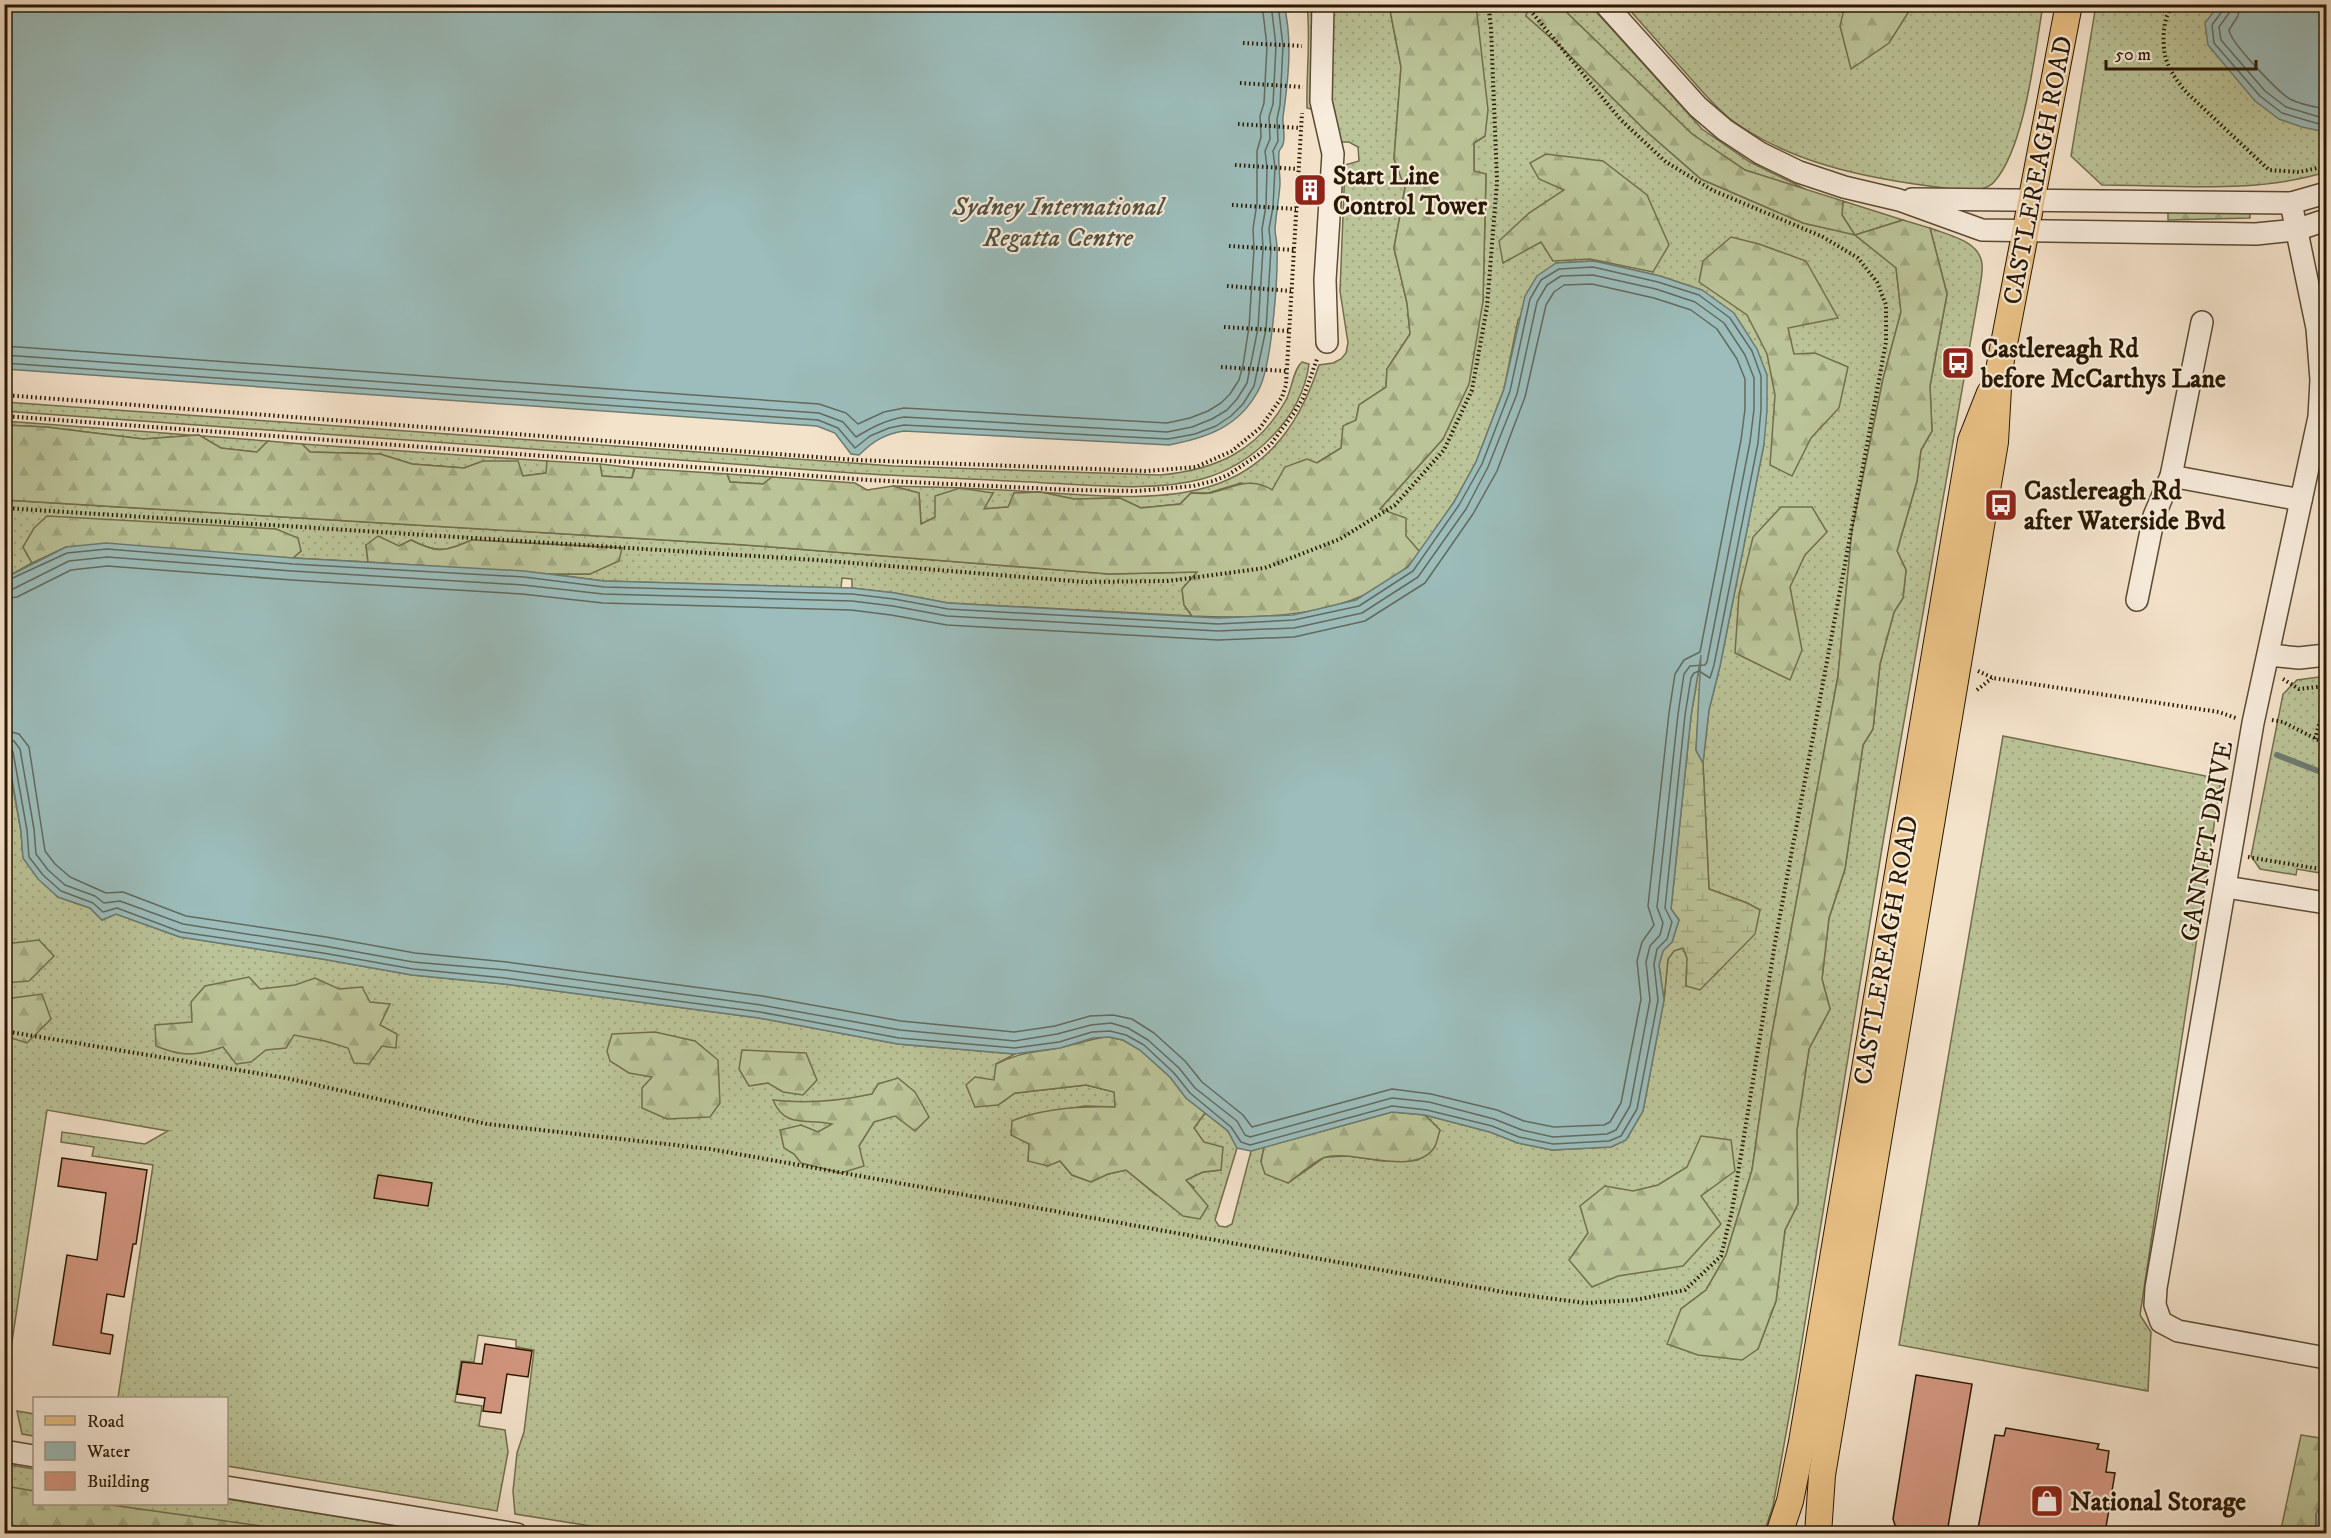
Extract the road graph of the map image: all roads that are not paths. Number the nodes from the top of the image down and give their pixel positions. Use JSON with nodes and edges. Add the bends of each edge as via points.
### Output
{"nodes":[{"id":1,"x":1323,"y":4,"type":"edge"},
{"id":2,"x":1605,"y":4,"type":"edge"},
{"id":3,"x":2069,"y":4,"type":"edge"},
{"id":4,"x":2326,"y":193,"type":"edge"},
{"id":5,"x":1899,"y":200,"type":"junction"},
{"id":6,"x":2031,"y":201,"type":"junction"},
{"id":7,"x":2290,"y":203,"type":"junction"},
{"id":8,"x":2326,"y":220,"type":"edge"},
{"id":9,"x":2296,"y":230,"type":"junction"},
{"id":10,"x":2025,"y":231,"type":"junction"},
{"id":11,"x":2202,"y":322,"type":"dead end"},
{"id":12,"x":2322,"y":327,"type":"edge"},
{"id":13,"x":1327,"y":342,"type":"road end"},
{"id":14,"x":1999,"y":370,"type":"junction"},
{"id":15,"x":2323,"y":417,"type":"edge"},
{"id":16,"x":2171,"y":476,"type":"junction"},
{"id":17,"x":2301,"y":500,"type":"junction"},
{"id":18,"x":2137,"y":600,"type":"dead end"},
{"id":19,"x":2326,"y":655,"type":"edge"},
{"id":20,"x":2268,"y":661,"type":"junction"},
{"id":21,"x":2226,"y":887,"type":"junction"},
{"id":22,"x":2326,"y":903,"type":"edge"},
{"id":23,"x":2326,"y":1358,"type":"edge"},
{"id":24,"x":4,"y":1451,"type":"edge"},
{"id":25,"x":33,"y":1456,"type":"edge"},
{"id":26,"x":228,"y":1487,"type":"edge"},
{"id":27,"x":517,"y":1533,"type":"edge"},
{"id":28,"x":1779,"y":1533,"type":"edge"},
{"id":29,"x":1818,"y":1533,"type":"edge"}],
"edges":[{"from":1,"to":13,"type":"street","via":[[1321,101],[1333,154],[1325,280]]},
{"from":2,"to":5,"type":"street","via":[[1698,107],[1725,130],[1799,172]]},
{"from":3,"to":6,"type":"main road","name":"CASTLEREAGH ROAD"},
{"from":4,"to":7,"type":"street"},
{"from":5,"to":6,"type":"street"},
{"from":5,"to":10,"type":"street","via":[[1982,230]]},
{"from":6,"to":7,"type":"street"},
{"from":6,"to":10,"type":"main road","name":"CASTLEREAGH ROAD"},
{"from":7,"to":9,"type":"street","name":"GANNET DRIVE"},
{"from":8,"to":9,"type":"street"},
{"from":9,"to":10,"type":"street","via":[[2256,234]]},
{"from":9,"to":12,"type":"street","name":"GANNET DRIVE"},
{"from":10,"to":14,"type":"main road","name":"CASTLEREAGH ROAD"},
{"from":11,"to":16,"type":"street"},
{"from":12,"to":15,"type":"street","name":"GANNET DRIVE"},
{"from":14,"to":28,"type":"main road","name":"CASTLEREAGH ROAD","via":[[1971,441],[1804,1430],[1790,1501]]},
{"from":14,"to":29,"type":"main road","name":"CASTLEREAGH ROAD","via":[[1995,442],[1822,1475]]},
{"from":15,"to":17,"type":"street","name":"GANNET DRIVE"},
{"from":16,"to":17,"type":"street"},
{"from":16,"to":18,"type":"street","via":[[2154,516]]},
{"from":17,"to":20,"type":"street","name":"GANNET DRIVE"},
{"from":19,"to":20,"type":"street"},
{"from":20,"to":21,"type":"street","name":"GANNET DRIVE","via":[[2253,723]]},
{"from":21,"to":22,"type":"street"},
{"from":21,"to":23,"type":"street","name":"GANNET DRIVE","via":[[2155,1305],[2161,1322],[2178,1331]]},
{"from":24,"to":25,"type":"street"},
{"from":26,"to":27,"type":"street"}]}
